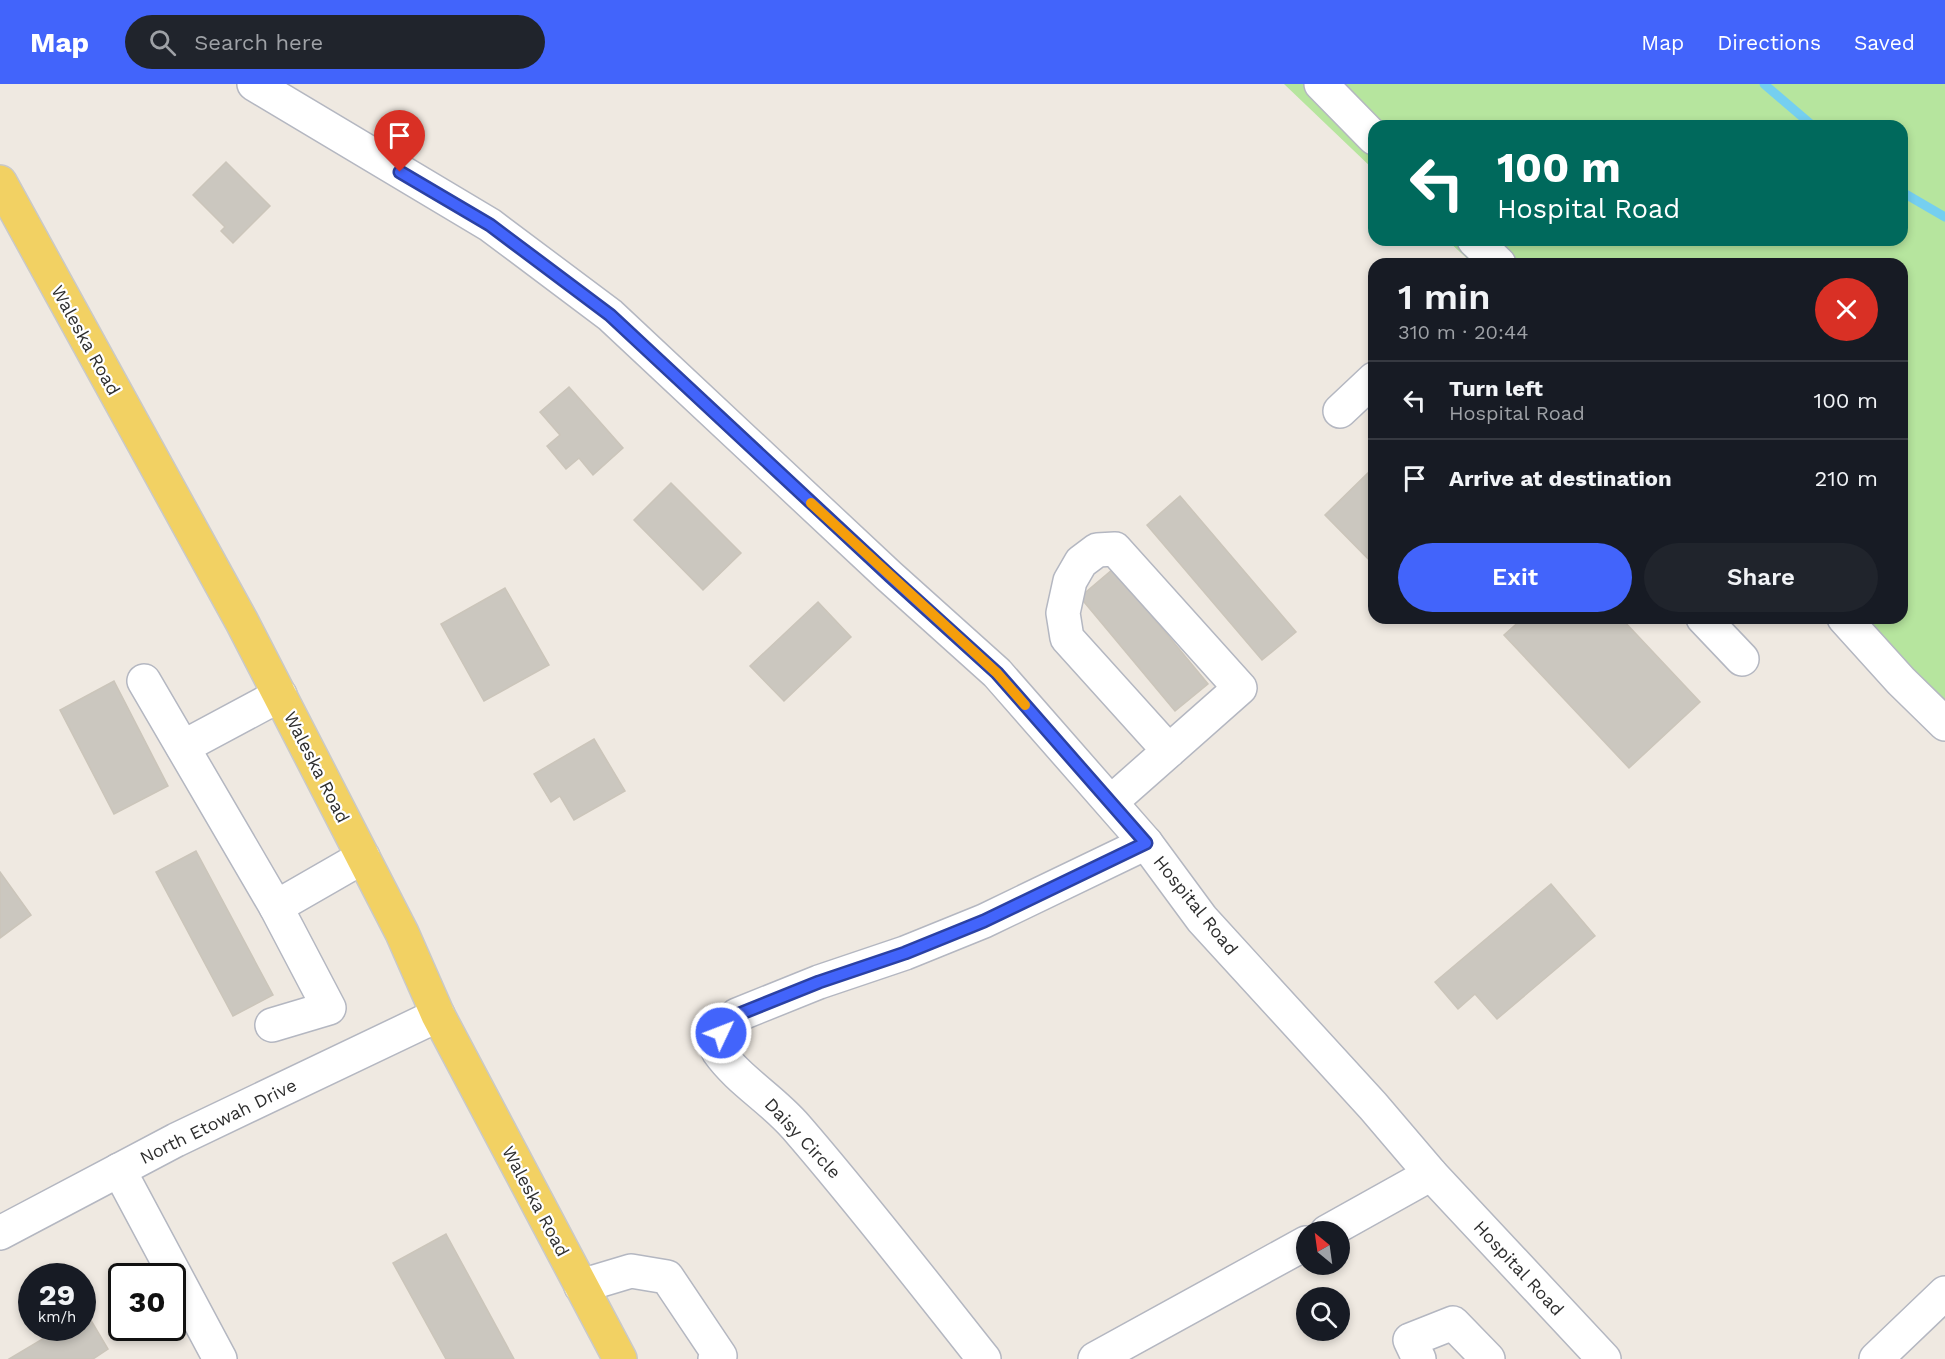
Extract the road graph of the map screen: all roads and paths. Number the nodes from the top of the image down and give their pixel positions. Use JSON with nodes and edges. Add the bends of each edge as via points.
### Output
{"nodes":[{"id":1,"x":254,"y":84,"type":"edge"},
{"id":2,"x":1322,"y":84,"type":"edge"},
{"id":3,"x":1368,"y":132,"type":"edge"},
{"id":4,"x":0,"y":182,"type":"edge"},
{"id":5,"x":1480,"y":246,"type":"edge"},
{"id":6,"x":1493,"y":258,"type":"edge"},
{"id":7,"x":1368,"y":385,"type":"edge"},
{"id":8,"x":1340,"y":411,"type":"dead end"},
{"id":9,"x":1709,"y":624,"type":"edge"},
{"id":10,"x":1849,"y":624,"type":"edge"},
{"id":11,"x":1742,"y":659,"type":"dead end"},
{"id":12,"x":144,"y":681,"type":"dead end"},
{"id":13,"x":280,"y":695,"type":"junction"},
{"id":14,"x":1945,"y":724,"type":"edge"},
{"id":15,"x":183,"y":747,"type":"junction"},
{"id":16,"x":1169,"y":751,"type":"junction"},
{"id":17,"x":1111,"y":802,"type":"junction"},
{"id":18,"x":1146,"y":843,"type":"junction"},
{"id":19,"x":363,"y":857,"type":"junction"},
{"id":20,"x":276,"y":907,"type":"junction"},
{"id":21,"x":438,"y":1015,"type":"junction"},
{"id":22,"x":272,"y":1025,"type":"dead end"},
{"id":23,"x":119,"y":1170,"type":"junction"},
{"id":24,"x":1431,"y":1174,"type":"junction"},
{"id":25,"x":1347,"y":1221,"type":"edge"},
{"id":26,"x":0,"y":1233,"type":"edge"},
{"id":27,"x":1296,"y":1248,"type":"edge"},
{"id":28,"x":581,"y":1287,"type":"junction"},
{"id":29,"x":1945,"y":1293,"type":"edge"},
{"id":30,"x":220,"y":1359,"type":"edge"},
{"id":31,"x":620,"y":1359,"type":"edge"},
{"id":32,"x":715,"y":1359,"type":"edge"},
{"id":33,"x":984,"y":1359,"type":"edge"},
{"id":34,"x":1095,"y":1359,"type":"edge"},
{"id":35,"x":1419,"y":1359,"type":"edge"},
{"id":36,"x":1488,"y":1359,"type":"edge"},
{"id":37,"x":1604,"y":1359,"type":"edge"},
{"id":38,"x":1876,"y":1359,"type":"edge"}],
"edges":[{"from":1,"to":17,"type":"street","name":"Hospital Road","via":[[490,225],[610,315],[997,673]]},
{"from":2,"to":3,"type":"street"},
{"from":4,"to":13,"type":"main road","name":"Waleska Road"},
{"from":5,"to":6,"type":"street"},
{"from":7,"to":8,"type":"street"},
{"from":9,"to":11,"type":"street"},
{"from":10,"to":14,"type":"street"},
{"from":12,"to":15,"type":"street"},
{"from":13,"to":15,"type":"street"},
{"from":13,"to":19,"type":"main road","name":"Waleska Road"},
{"from":15,"to":20,"type":"street"},
{"from":16,"to":16,"type":"street","via":[[1240,688],[1115,549],[1097,550],[1081,562],[1070,581],[1063,613],[1067,638]]},
{"from":16,"to":17,"type":"street"},
{"from":17,"to":18,"type":"street","name":"Hospital Road"},
{"from":18,"to":24,"type":"street","name":"Hospital Road","via":[[1202,919]]},
{"from":18,"to":33,"type":"street","name":"Daisy Circle","via":[[984,921],[737,1015],[721,1033],[718,1051],[729,1067],[779,1108]]},
{"from":19,"to":20,"type":"street"},
{"from":19,"to":21,"type":"main road","name":"Waleska Road"},
{"from":20,"to":22,"type":"street","via":[[329,1008]]},
{"from":21,"to":23,"type":"street","name":"North Etowah Drive"},
{"from":21,"to":28,"type":"main road","name":"Waleska Road"},
{"from":23,"to":26,"type":"street","name":"North Etowah Drive"},
{"from":23,"to":30,"type":"street"},
{"from":24,"to":25,"type":"street"},
{"from":24,"to":37,"type":"street","name":"Hospital Road"},
{"from":27,"to":34,"type":"street"},
{"from":28,"to":31,"type":"main road","name":"Waleska Road"},
{"from":28,"to":32,"type":"street","via":[[631,1271],[667,1277],[720,1356]]},
{"from":29,"to":38,"type":"street"},
{"from":35,"to":36,"type":"street","via":[[1410,1340],[1453,1323]]}]}
